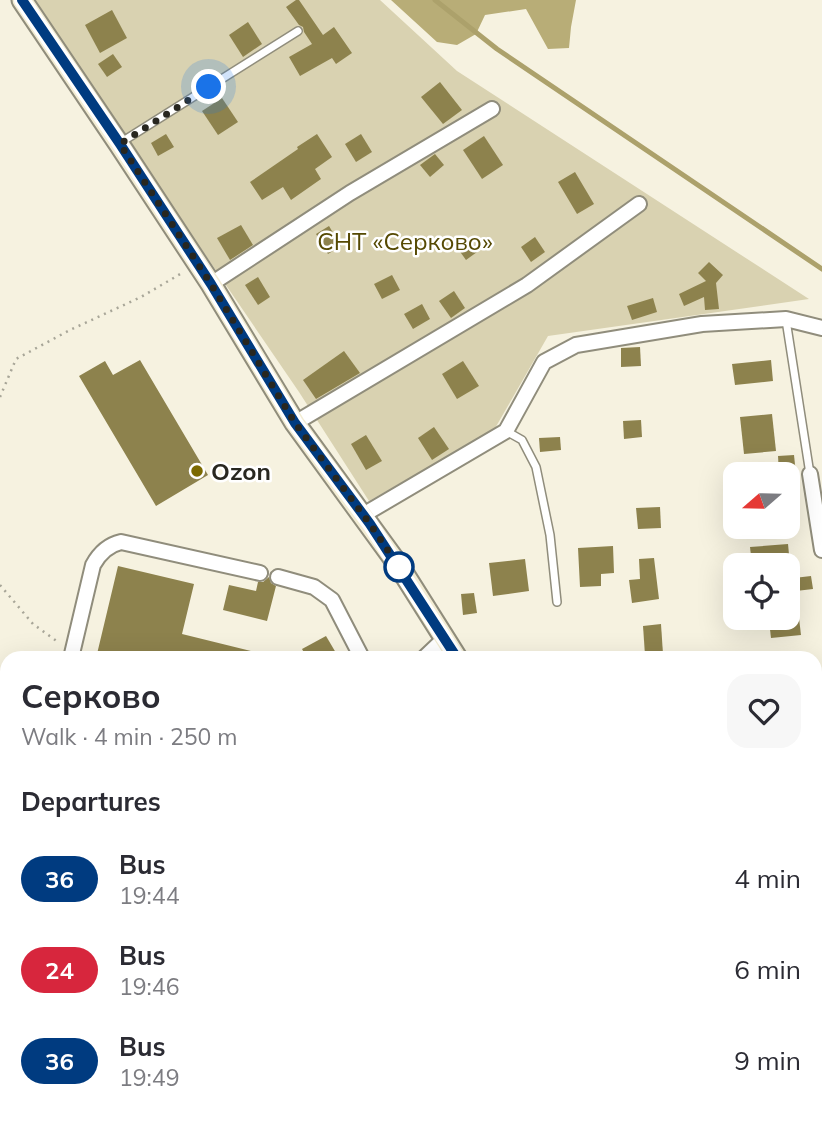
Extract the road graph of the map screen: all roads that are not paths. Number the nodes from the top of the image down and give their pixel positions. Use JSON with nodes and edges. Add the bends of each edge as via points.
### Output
{"nodes":[{"id":1,"x":28,"y":2,"type":"edge"},
{"id":2,"x":298,"y":31,"type":"dead end"},
{"id":3,"x":492,"y":108,"type":"dead end"},
{"id":4,"x":120,"y":144,"type":"junction"},
{"id":5,"x":639,"y":204,"type":"dead end"},
{"id":6,"x":211,"y":284,"type":"junction"},
{"id":7,"x":786,"y":319,"type":"junction"},
{"id":8,"x":822,"y":328,"type":"edge"},
{"id":9,"x":295,"y":423,"type":"junction"},
{"id":10,"x":506,"y":431,"type":"junction"},
{"id":11,"x":810,"y":474,"type":"joint"},
{"id":12,"x":363,"y":515,"type":"junction"},
{"id":13,"x":822,"y":550,"type":"edge"},
{"id":14,"x":260,"y":573,"type":"dead end"},
{"id":15,"x":278,"y":577,"type":"dead end"},
{"id":16,"x":557,"y":602,"type":"dead end"},
{"id":17,"x":444,"y":639,"type":"junction"},
{"id":18,"x":73,"y":651,"type":"edge"},
{"id":19,"x":358,"y":651,"type":"edge"},
{"id":20,"x":431,"y":651,"type":"edge"},
{"id":21,"x":452,"y":651,"type":"edge"}],
"edges":[{"from":1,"to":4,"type":"main road"},
{"from":2,"to":4,"type":"lane"},
{"from":3,"to":6,"type":"street"},
{"from":4,"to":6,"type":"main road"},
{"from":5,"to":9,"type":"street","via":[[527,285]]},
{"from":6,"to":9,"type":"main road"},
{"from":7,"to":8,"type":"street"},
{"from":7,"to":10,"type":"street","via":[[702,324],[576,345],[544,362]]},
{"from":7,"to":11,"type":"lane"},
{"from":9,"to":12,"type":"main road"},
{"from":10,"to":12,"type":"street"},
{"from":10,"to":16,"type":"lane","via":[[522,440],[536,467]]},
{"from":11,"to":13,"type":"street"},
{"from":12,"to":17,"type":"main road"},
{"from":14,"to":18,"type":"street","via":[[121,542],[113,544],[93,565]]},
{"from":15,"to":19,"type":"street","via":[[314,587],[332,600]]},
{"from":17,"to":20,"type":"street"},
{"from":17,"to":21,"type":"main road"}]}
